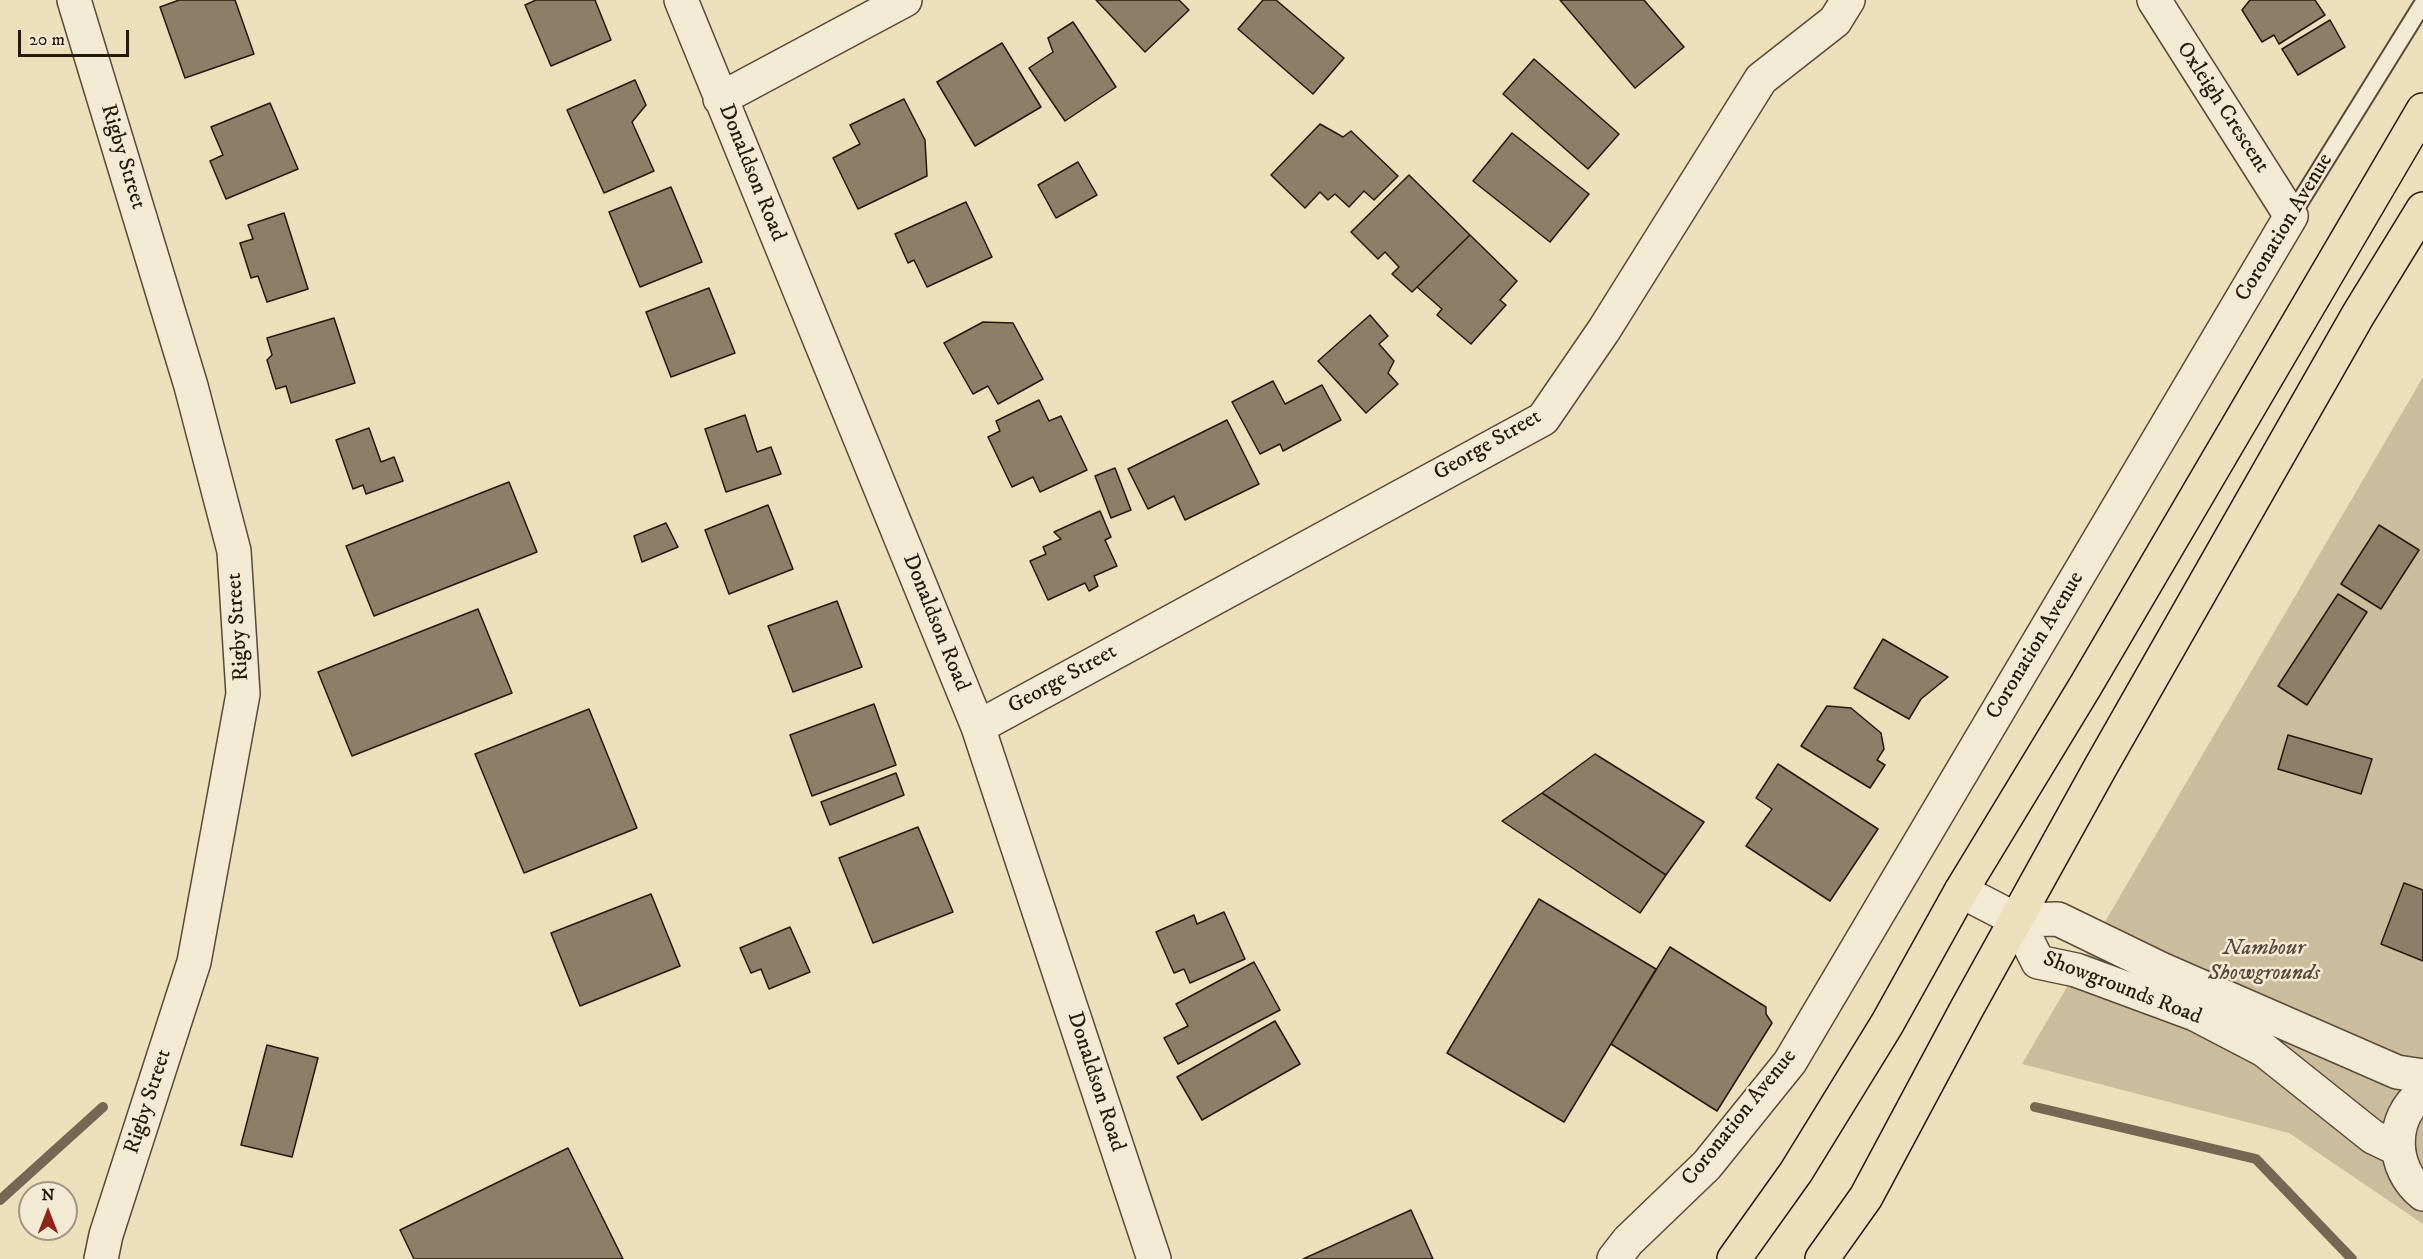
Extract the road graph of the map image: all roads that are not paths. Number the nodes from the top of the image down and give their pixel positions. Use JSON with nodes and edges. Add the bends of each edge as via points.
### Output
{"nodes":[{"id":1,"x":74,"y":0,"type":"edge"},
{"id":2,"x":681,"y":0,"type":"edge"},
{"id":3,"x":905,"y":0,"type":"edge"},
{"id":4,"x":1848,"y":0,"type":"edge"},
{"id":5,"x":2154,"y":0,"type":"edge"},
{"id":6,"x":2422,"y":5,"type":"edge"},
{"id":7,"x":720,"y":99,"type":"junction"},
{"id":8,"x":2423,"y":110,"type":"edge"},
{"id":9,"x":2423,"y":209,"type":"edge"},
{"id":10,"x":2291,"y":216,"type":"junction"},
{"id":11,"x":978,"y":726,"type":"junction"},
{"id":12,"x":1961,"y":891,"type":"junction"},
{"id":13,"x":2017,"y":920,"type":"junction"},
{"id":14,"x":2423,"y":1076,"type":"edge"},
{"id":15,"x":2423,"y":1094,"type":"edge"},
{"id":16,"x":2398,"y":1149,"type":"junction"},
{"id":17,"x":2423,"y":1194,"type":"edge"},
{"id":18,"x":101,"y":1259,"type":"edge"},
{"id":19,"x":1154,"y":1259,"type":"edge"},
{"id":20,"x":1614,"y":1259,"type":"edge"},
{"id":21,"x":1734,"y":1259,"type":"edge"},
{"id":22,"x":1822,"y":1259,"type":"edge"}],
"edges":[{"from":1,"to":18,"type":"street","name":"Rigby Street","via":[[191,386],[234,550],[243,694],[194,962]]},
{"from":2,"to":7,"type":"street","name":"Donaldson Road"},
{"from":3,"to":7,"type":"street"},
{"from":4,"to":11,"type":"street","name":"George Street","via":[[1835,21],[1761,80],[1604,330],[1543,419]]},
{"from":5,"to":10,"type":"street","name":"Oxleigh Crescent"},
{"from":6,"to":10,"type":"lane","name":"Coronation Avenue"},
{"from":7,"to":11,"type":"street","name":"Donaldson Road"},
{"from":8,"to":12,"type":"main road"},
{"from":9,"to":13,"type":"main road","via":[[2358,315]]},
{"from":10,"to":20,"type":"street","name":"Coronation Avenue","via":[[1790,1062],[1707,1165]]},
{"from":11,"to":19,"type":"street","name":"Donaldson Road"},
{"from":12,"to":13,"type":"street"},
{"from":12,"to":21,"type":"main road","via":[[1887,1024],[1796,1172]]},
{"from":13,"to":14,"type":"street","name":"Showgrounds Road","via":[[2058,918],[2161,969],[2397,1072]]},
{"from":13,"to":16,"type":"street","name":"Showgrounds Road","via":[[2038,962],[2076,970],[2195,1014],[2264,1050],[2373,1137]]},
{"from":13,"to":22,"type":"main road","via":[[1866,1197]]},
{"from":15,"to":16,"type":"street","via":[[2406,1112],[2399,1130]]},
{"from":16,"to":17,"type":"street","via":[[2403,1169]]}]}
